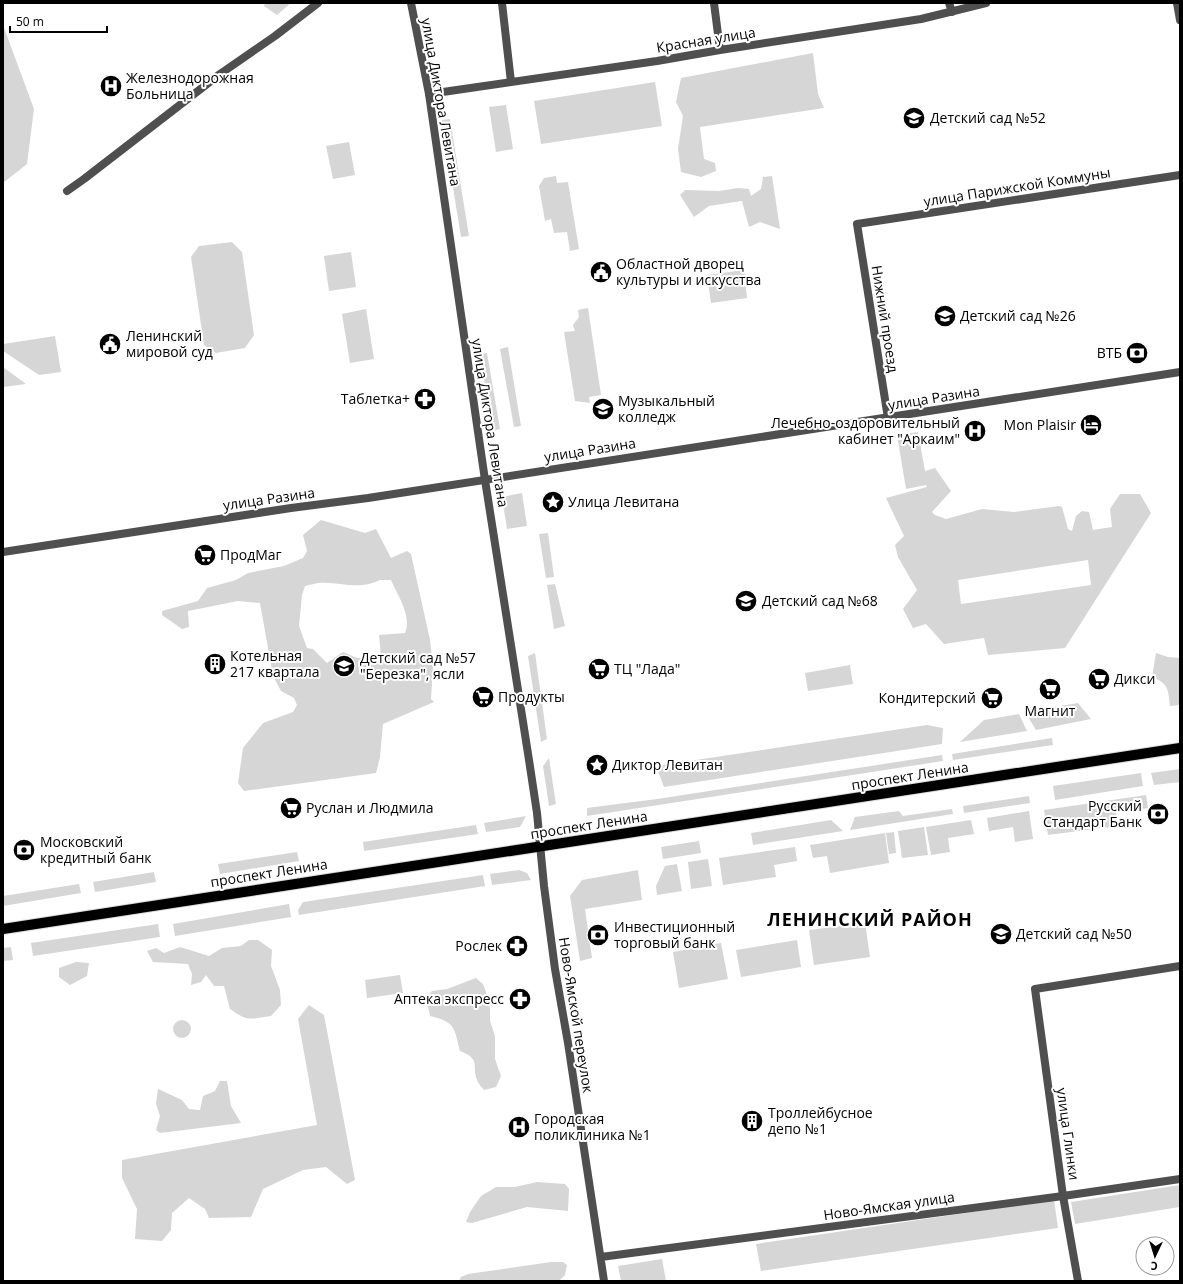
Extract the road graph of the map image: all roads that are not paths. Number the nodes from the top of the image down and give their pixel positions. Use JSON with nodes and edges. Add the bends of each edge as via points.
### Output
{"nodes":[{"id":1,"x":318,"y":3,"type":"edge"},
{"id":2,"x":411,"y":3,"type":"edge"},
{"id":3,"x":502,"y":3,"type":"edge"},
{"id":4,"x":714,"y":3,"type":"edge"},
{"id":5,"x":949,"y":3,"type":"edge"},
{"id":6,"x":986,"y":3,"type":"edge"},
{"id":7,"x":1177,"y":3,"type":"edge"},
{"id":8,"x":952,"y":12,"type":"junction"},
{"id":9,"x":1180,"y":20,"type":"edge"},
{"id":10,"x":720,"y":50,"type":"junction"},
{"id":11,"x":511,"y":82,"type":"junction"},
{"id":12,"x":429,"y":94,"type":"junction"},
{"id":13,"x":1180,"y":175,"type":"edge"},
{"id":14,"x":66,"y":191,"type":"dead end"},
{"id":15,"x":857,"y":224,"type":"joint"},
{"id":16,"x":1180,"y":372,"type":"edge"},
{"id":17,"x":888,"y":418,"type":"junction"},
{"id":18,"x":485,"y":480,"type":"junction"},
{"id":19,"x":3,"y":552,"type":"edge"},
{"id":20,"x":1180,"y":748,"type":"edge"},
{"id":21,"x":540,"y":847,"type":"junction"},
{"id":22,"x":3,"y":928,"type":"edge"},
{"id":23,"x":1180,"y":966,"type":"edge"},
{"id":24,"x":1180,"y":1179,"type":"edge"},
{"id":25,"x":1063,"y":1196,"type":"junction"},
{"id":26,"x":601,"y":1257,"type":"junction"},
{"id":27,"x":604,"y":1281,"type":"edge"},
{"id":28,"x":1078,"y":1281,"type":"edge"}],
"edges":[{"from":1,"to":14,"type":"street"},
{"from":2,"to":12,"type":"street","name":"улица Диктора Левитана"},
{"from":3,"to":11,"type":"street"},
{"from":4,"to":10,"type":"street"},
{"from":5,"to":8,"type":"street"},
{"from":6,"to":8,"type":"street","name":"Красная улица"},
{"from":7,"to":9,"type":"street"},
{"from":8,"to":10,"type":"street","name":"Красная улица","via":[[921,20]]},
{"from":10,"to":11,"type":"street","name":"Красная улица"},
{"from":11,"to":12,"type":"street","name":"Красная улица"},
{"from":12,"to":18,"type":"street","name":"улица Диктора Левитана"},
{"from":13,"to":15,"type":"street","name":"улица Парижской Коммуны"},
{"from":15,"to":17,"type":"street","name":"Нижний проезд"},
{"from":16,"to":17,"type":"street","name":"улица Разина"},
{"from":17,"to":18,"type":"street","name":"улица Разина"},
{"from":18,"to":19,"type":"street","name":"улица Разина"},
{"from":18,"to":21,"type":"street","name":"улица Диктора Левитана","via":[[529,760]]},
{"from":20,"to":21,"type":"main road","name":"проспект Ленина"},
{"from":21,"to":22,"type":"main road","name":"проспект Ленина"},
{"from":21,"to":26,"type":"street","name":"Ново-Ямской переулок","via":[[555,969]]},
{"from":23,"to":25,"type":"street","name":"улица Глинки","via":[[1035,989]]},
{"from":24,"to":25,"type":"street","name":"Ново-Ямская улица"},
{"from":25,"to":26,"type":"street","name":"Ново-Ямская улица"},
{"from":25,"to":28,"type":"street","name":"улица Глинки"},
{"from":26,"to":27,"type":"street","name":"Ново-Ямской переулок"}]}
